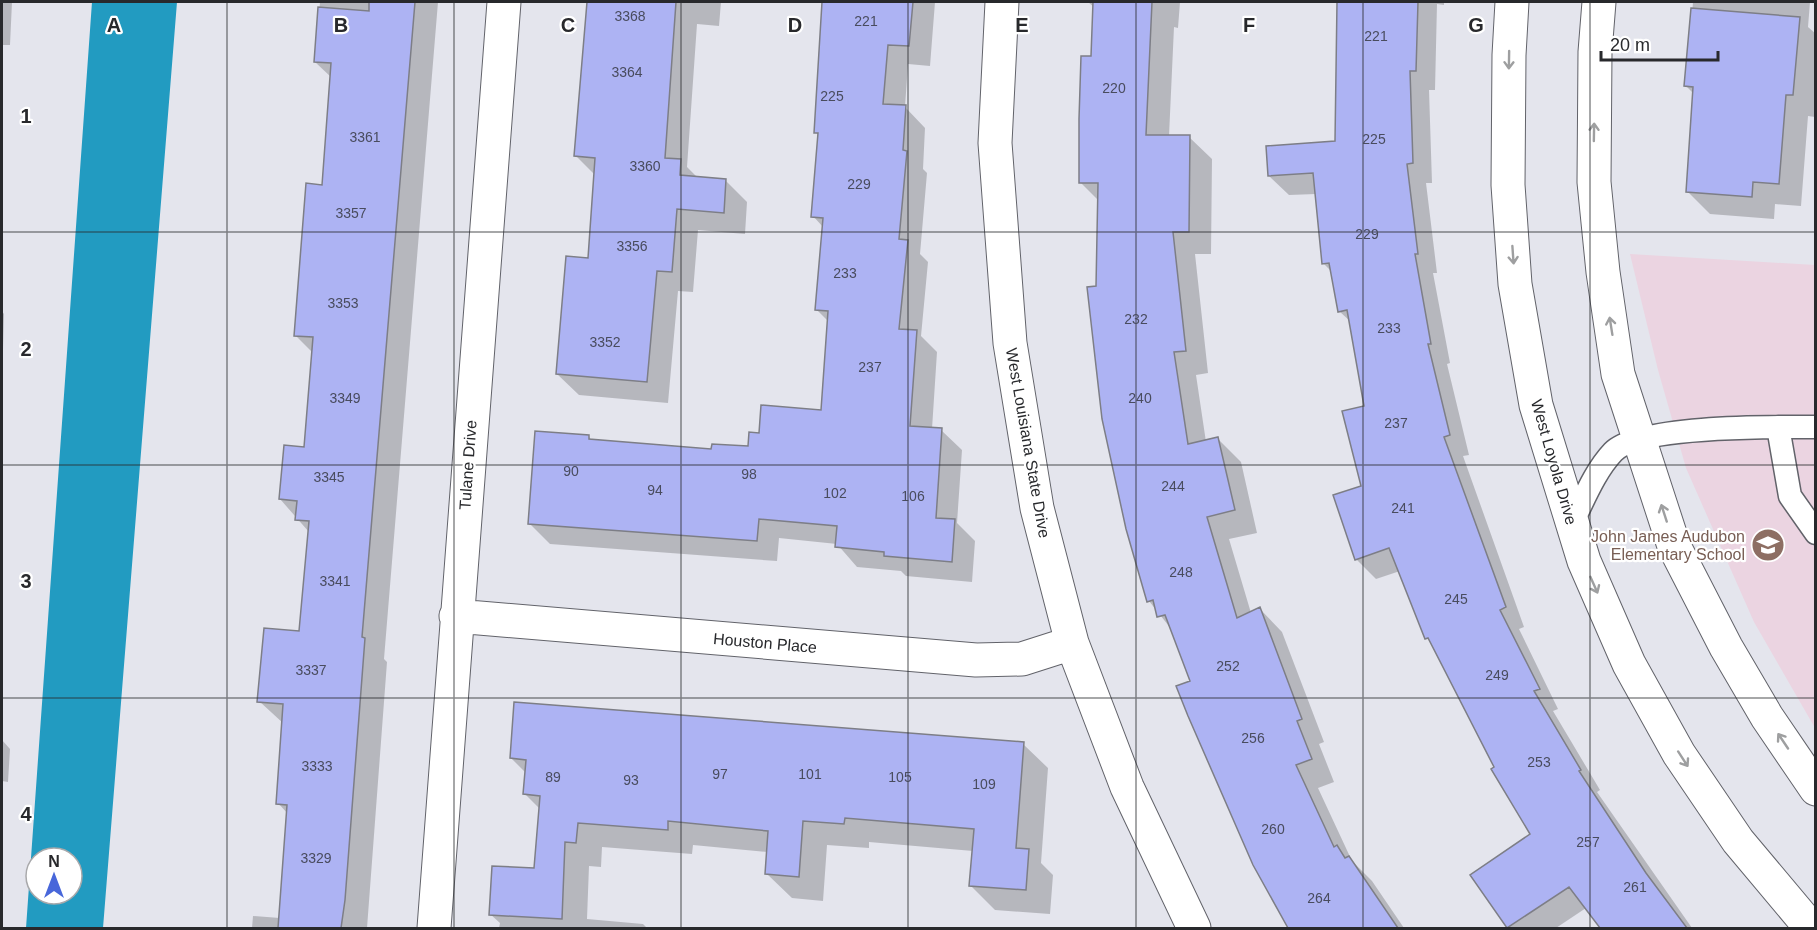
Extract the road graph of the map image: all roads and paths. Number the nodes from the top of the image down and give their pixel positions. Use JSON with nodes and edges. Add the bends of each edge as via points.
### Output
{"nodes":[{"id":1,"x":504,"y":2,"type":"edge"},
{"id":2,"x":1002,"y":2,"type":"edge"},
{"id":3,"x":1512,"y":2,"type":"edge"},
{"id":4,"x":1599,"y":2,"type":"edge"},
{"id":5,"x":1778,"y":427,"type":"junction"},
{"id":6,"x":1815,"y":427,"type":"edge"},
{"id":7,"x":1640,"y":439,"type":"junction"},
{"id":8,"x":1572,"y":523,"type":"junction"},
{"id":9,"x":1815,"y":533,"type":"edge"},
{"id":10,"x":456,"y":616,"type":"junction"},
{"id":11,"x":1072,"y":643,"type":"junction"},
{"id":12,"x":1815,"y":789,"type":"edge"},
{"id":13,"x":434,"y":928,"type":"edge"},
{"id":14,"x":1194,"y":928,"type":"edge"},
{"id":15,"x":1810,"y":928,"type":"edge"}],
"edges":[{"from":1,"to":10,"type":"street","name":"Tulane Drive"},
{"from":2,"to":11,"type":"street","name":"West Louisiana State Drive","via":[[995,144],[1010,343],[1037,508]]},
{"from":3,"to":8,"type":"street","name":"West Loyola Drive","one_way":true,"via":[[1508,185],[1515,284],[1536,405]]},
{"from":7,"to":4,"type":"street","one_way":true,"via":[[1618,374],[1594,182]]},
{"from":5,"to":6,"type":"lane"},
{"from":5,"to":7,"type":"lane","via":[[1726,427]]},
{"from":5,"to":9,"type":"lane","via":[[1791,496]]},
{"from":7,"to":8,"type":"lane","via":[[1614,450]]},
{"from":12,"to":7,"type":"street","one_way":true,"via":[[1726,647],[1674,546]]},
{"from":8,"to":15,"type":"street","name":"West Loyola Drive","one_way":true,"via":[[1584,561],[1629,664],[1679,754],[1738,841]]},
{"from":10,"to":11,"type":"street","name":"Houston Place","via":[[976,660],[1022,659]]},
{"from":10,"to":13,"type":"street","name":"Tulane Drive"},
{"from":11,"to":14,"type":"street","name":"West Louisiana State Drive","via":[[1127,787]]}]}
